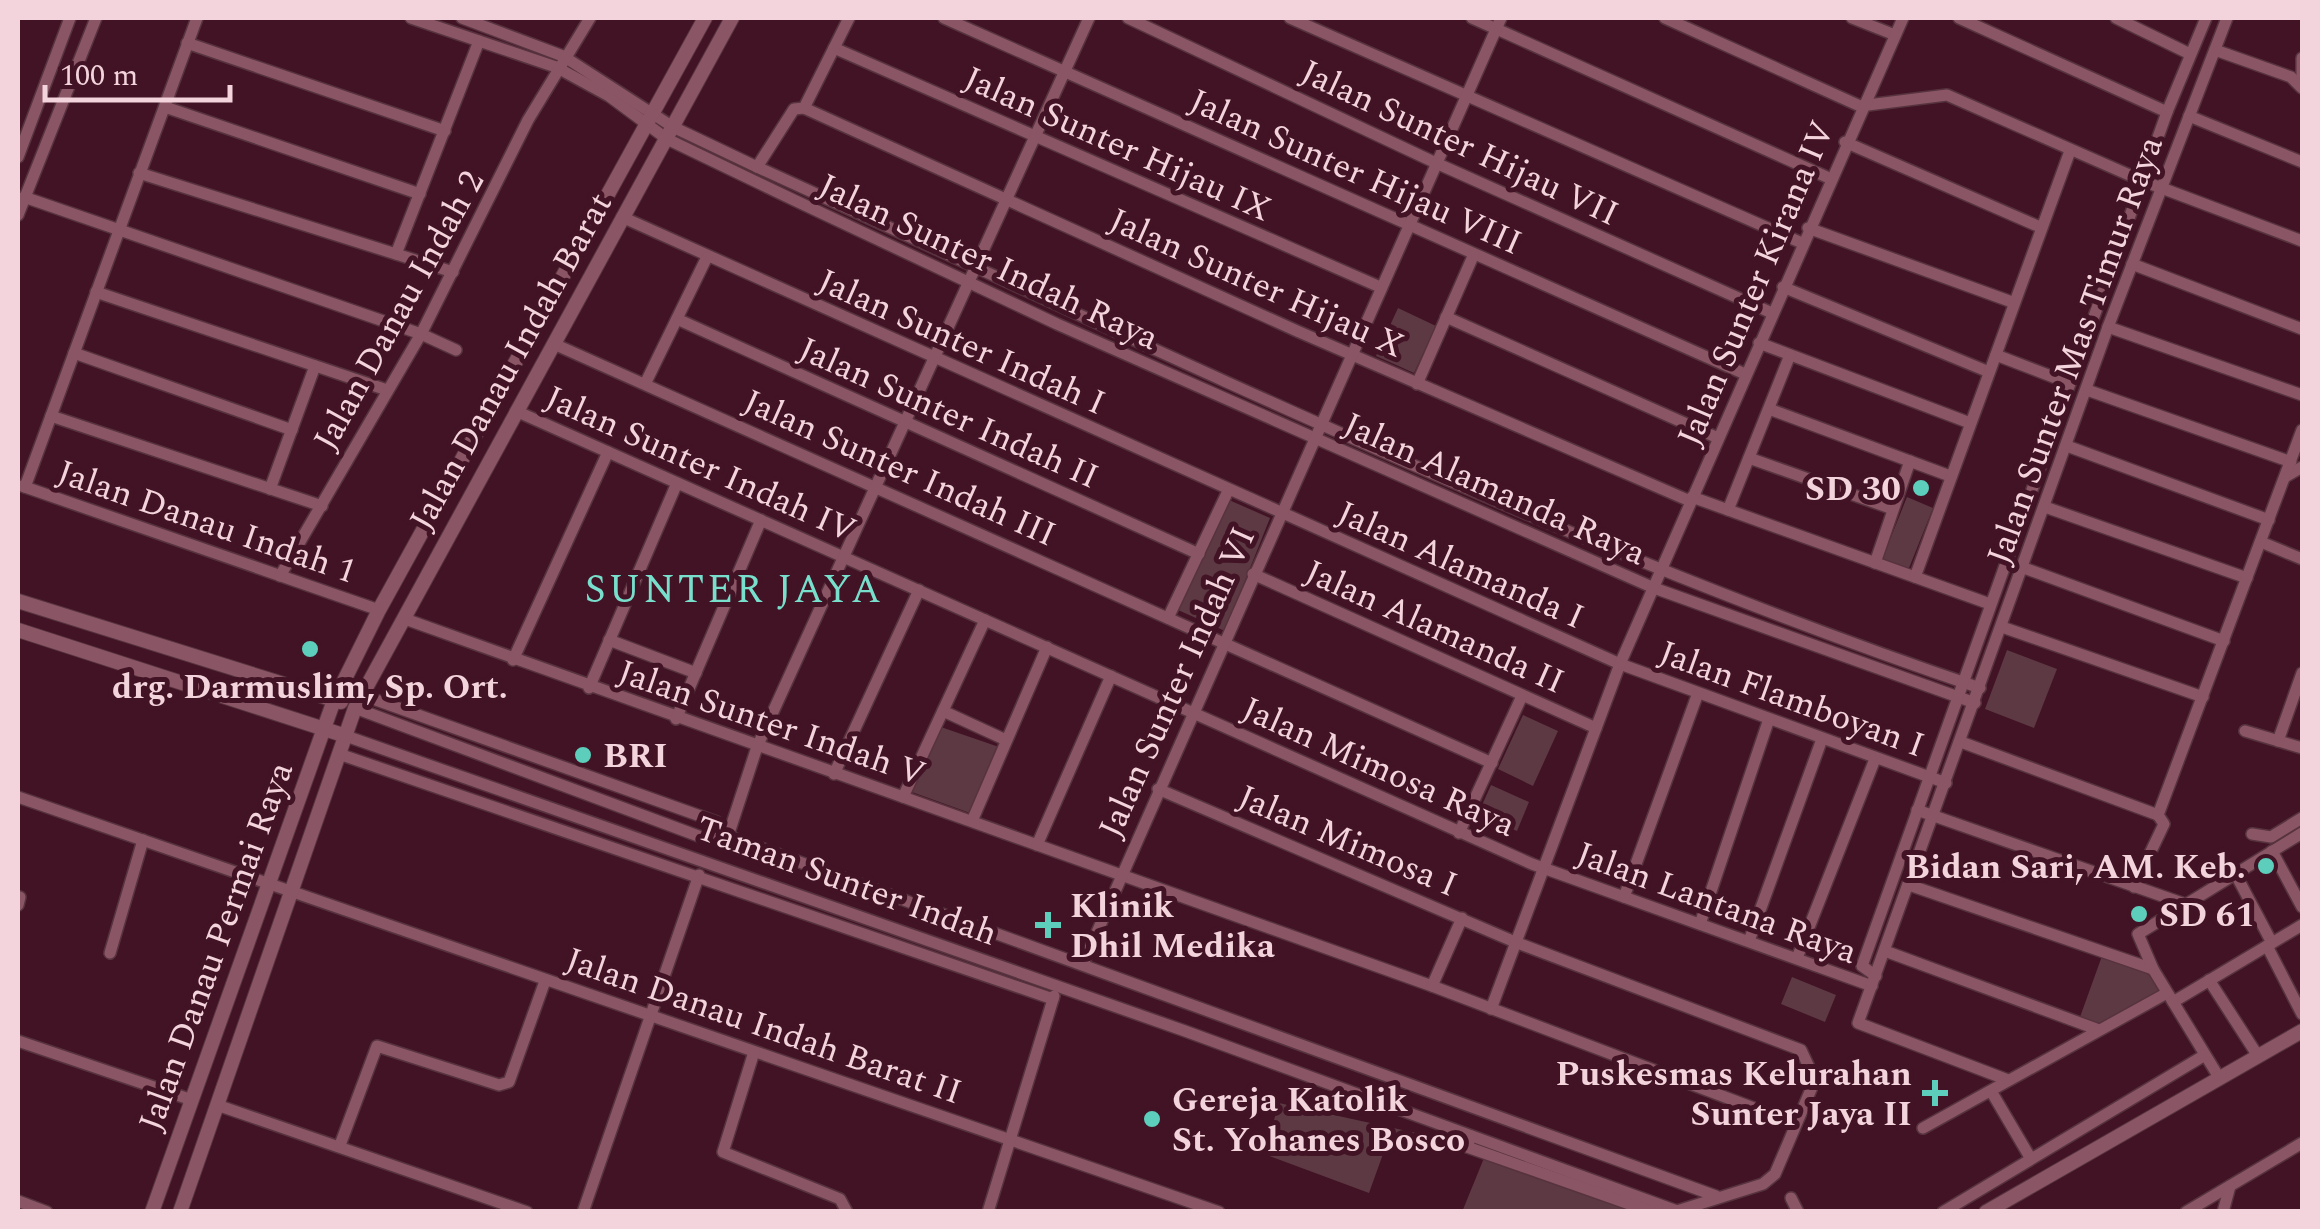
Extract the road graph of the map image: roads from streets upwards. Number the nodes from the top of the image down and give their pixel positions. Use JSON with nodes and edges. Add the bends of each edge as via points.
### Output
{"nodes":[{"id":1,"x":70,"y":18,"type":"edge"},
{"id":2,"x":96,"y":18,"type":"edge"},
{"id":3,"x":196,"y":18,"type":"edge"},
{"id":4,"x":412,"y":18,"type":"edge"},
{"id":5,"x":462,"y":18,"type":"edge"},
{"id":6,"x":590,"y":18,"type":"edge"},
{"id":7,"x":705,"y":18,"type":"edge"},
{"id":8,"x":732,"y":18,"type":"edge"},
{"id":9,"x":849,"y":18,"type":"edge"},
{"id":10,"x":944,"y":18,"type":"edge"},
{"id":11,"x":1089,"y":18,"type":"edge"},
{"id":12,"x":1128,"y":18,"type":"edge"},
{"id":13,"x":1290,"y":18,"type":"edge"},
{"id":14,"x":1472,"y":18,"type":"edge"},
{"id":15,"x":1665,"y":18,"type":"edge"},
{"id":16,"x":1854,"y":18,"type":"edge"},
{"id":17,"x":1903,"y":18,"type":"edge"},
{"id":18,"x":1959,"y":18,"type":"edge"},
{"id":19,"x":2116,"y":18,"type":"edge"},
{"id":20,"x":2206,"y":18,"type":"edge"},
{"id":21,"x":2227,"y":18,"type":"edge"},
{"id":22,"x":1499,"y":23,"type":"edge"},
{"id":23,"x":1895,"y":34,"type":"junction"},
{"id":24,"x":479,"y":41,"type":"junction"},
{"id":25,"x":187,"y":42,"type":"junction"},
{"id":26,"x":834,"y":48,"type":"junction"},
{"id":27,"x":2215,"y":50,"type":"junction"},
{"id":28,"x":2190,"y":54,"type":"junction"},
{"id":29,"x":2302,"y":58,"type":"edge"},
{"id":30,"x":560,"y":62,"type":"junction"},
{"id":31,"x":1064,"y":71,"type":"junction"},
{"id":32,"x":2302,"y":75,"type":"edge"},
{"id":33,"x":2302,"y":88,"type":"edge"},
{"id":34,"x":1465,"y":98,"type":"junction"},
{"id":35,"x":1855,"y":104,"type":"junction"},
{"id":36,"x":164,"y":107,"type":"junction"},
{"id":37,"x":804,"y":108,"type":"junction"},
{"id":38,"x":2167,"y":112,"type":"junction"},
{"id":39,"x":2188,"y":116,"type":"junction"},
{"id":40,"x":649,"y":119,"type":"junction"},
{"id":41,"x":444,"y":131,"type":"junction"},
{"id":42,"x":670,"y":133,"type":"junction"},
{"id":43,"x":1035,"y":136,"type":"junction"},
{"id":44,"x":1845,"y":142,"type":"junction"},
{"id":45,"x":2070,"y":151,"type":"junction"},
{"id":46,"x":18,"y":156,"type":"edge"},
{"id":47,"x":2302,"y":162,"type":"edge"},
{"id":48,"x":1436,"y":163,"type":"junction"},
{"id":49,"x":757,"y":167,"type":"junction"},
{"id":50,"x":138,"y":173,"type":"junction"},
{"id":51,"x":1830,"y":178,"type":"junction"},
{"id":52,"x":2143,"y":181,"type":"junction"},
{"id":53,"x":2161,"y":188,"type":"junction"},
{"id":54,"x":420,"y":194,"type":"junction"},
{"id":55,"x":24,"y":198,"type":"junction"},
{"id":56,"x":1007,"y":201,"type":"junction"},
{"id":57,"x":18,"y":215,"type":"edge"},
{"id":58,"x":622,"y":217,"type":"junction"},
{"id":59,"x":1409,"y":223,"type":"junction"},
{"id":60,"x":2040,"y":226,"type":"junction"},
{"id":61,"x":1808,"y":228,"type":"junction"},
{"id":62,"x":115,"y":232,"type":"junction"},
{"id":63,"x":2302,"y":241,"type":"edge"},
{"id":64,"x":1802,"y":243,"type":"junction"},
{"id":65,"x":396,"y":254,"type":"junction"},
{"id":66,"x":1474,"y":254,"type":"junction"},
{"id":67,"x":707,"y":257,"type":"junction"},
{"id":68,"x":2132,"y":264,"type":"junction"},
{"id":69,"x":978,"y":267,"type":"junction"},
{"id":70,"x":453,"y":272,"type":"junction"},
{"id":71,"x":971,"y":280,"type":"junction"},
{"id":72,"x":1380,"y":287,"type":"junction"},
{"id":73,"x":1783,"y":287,"type":"junction"},
{"id":74,"x":96,"y":292,"type":"junction"},
{"id":75,"x":2012,"y":302,"type":"junction"},
{"id":76,"x":1772,"y":312,"type":"junction"},
{"id":77,"x":1446,"y":317,"type":"junction"},
{"id":78,"x":677,"y":319,"type":"junction"},
{"id":79,"x":2108,"y":328,"type":"junction"},
{"id":80,"x":2302,"y":329,"type":"edge"},
{"id":81,"x":421,"y":334,"type":"junction"},
{"id":82,"x":1759,"y":342,"type":"junction"},
{"id":83,"x":554,"y":344,"type":"junction"},
{"id":84,"x":456,"y":350,"type":"dead end"},
{"id":85,"x":74,"y":353,"type":"junction"},
{"id":86,"x":1350,"y":354,"type":"junction"},
{"id":87,"x":1996,"y":354,"type":"junction"},
{"id":88,"x":1790,"y":355,"type":"junction"},
{"id":89,"x":935,"y":359,"type":"junction"},
{"id":90,"x":315,"y":366,"type":"junction"},
{"id":91,"x":1990,"y":372,"type":"junction"},
{"id":92,"x":1745,"y":374,"type":"junction"},
{"id":93,"x":2070,"y":382,"type":"junction"},
{"id":94,"x":646,"y":384,"type":"junction"},
{"id":95,"x":1417,"y":384,"type":"junction"},
{"id":96,"x":387,"y":390,"type":"junction"},
{"id":97,"x":2086,"y":390,"type":"junction"},
{"id":98,"x":2302,"y":395,"type":"edge"},
{"id":99,"x":1769,"y":409,"type":"junction"},
{"id":100,"x":516,"y":411,"type":"junction"},
{"id":101,"x":50,"y":416,"type":"junction"},
{"id":102,"x":1321,"y":421,"type":"junction"},
{"id":103,"x":906,"y":423,"type":"junction"},
{"id":104,"x":1970,"y":424,"type":"junction"},
{"id":105,"x":292,"y":430,"type":"junction"},
{"id":106,"x":2302,"y":430,"type":"edge"},
{"id":107,"x":1718,"y":438,"type":"junction"},
{"id":108,"x":1313,"y":439,"type":"junction"},
{"id":109,"x":2066,"y":446,"type":"junction"},
{"id":110,"x":608,"y":452,"type":"junction"},
{"id":111,"x":1749,"y":458,"type":"junction"},
{"id":112,"x":1910,"y":461,"type":"junction"},
{"id":113,"x":2296,"y":465,"type":"edge"},
{"id":114,"x":1950,"y":476,"type":"junction"},
{"id":115,"x":677,"y":483,"type":"junction"},
{"id":116,"x":21,"y":486,"type":"edge"},
{"id":117,"x":876,"y":486,"type":"junction"},
{"id":118,"x":270,"y":489,"type":"junction"},
{"id":119,"x":1228,"y":491,"type":"junction"},
{"id":120,"x":1691,"y":499,"type":"junction"},
{"id":121,"x":322,"y":506,"type":"junction"},
{"id":122,"x":2045,"y":507,"type":"junction"},
{"id":123,"x":1893,"y":509,"type":"junction"},
{"id":124,"x":1728,"y":510,"type":"junction"},
{"id":125,"x":1280,"y":514,"type":"junction"},
{"id":126,"x":761,"y":520,"type":"junction"},
{"id":127,"x":2269,"y":520,"type":"junction"},
{"id":128,"x":2261,"y":542,"type":"junction"},
{"id":129,"x":1199,"y":554,"type":"junction"},
{"id":130,"x":844,"y":557,"type":"junction"},
{"id":131,"x":2302,"y":558,"type":"edge"},
{"id":132,"x":1875,"y":563,"type":"junction"},
{"id":133,"x":2024,"y":568,"type":"junction"},
{"id":134,"x":1661,"y":571,"type":"junction"},
{"id":135,"x":1253,"y":574,"type":"junction"},
{"id":136,"x":280,"y":576,"type":"junction"},
{"id":137,"x":1915,"y":577,"type":"junction"},
{"id":138,"x":2247,"y":578,"type":"junction"},
{"id":139,"x":1654,"y":588,"type":"junction"},
{"id":140,"x":919,"y":590,"type":"junction"},
{"id":141,"x":18,"y":600,"type":"edge"},
{"id":142,"x":1990,"y":604,"type":"junction"},
{"id":143,"x":379,"y":610,"type":"junction"},
{"id":144,"x":405,"y":618,"type":"junction"},
{"id":145,"x":1168,"y":618,"type":"junction"},
{"id":146,"x":986,"y":620,"type":"junction"},
{"id":147,"x":2002,"y":626,"type":"junction"},
{"id":148,"x":18,"y":630,"type":"edge"},
{"id":149,"x":610,"y":640,"type":"junction"},
{"id":150,"x":2224,"y":641,"type":"junction"},
{"id":151,"x":1223,"y":642,"type":"junction"},
{"id":152,"x":1046,"y":647,"type":"junction"},
{"id":153,"x":512,"y":660,"type":"junction"},
{"id":154,"x":1620,"y":664,"type":"junction"},
{"id":155,"x":696,"y":673,"type":"junction"},
{"id":156,"x":2302,"y":673,"type":"edge"},
{"id":157,"x":1111,"y":676,"type":"junction"},
{"id":158,"x":1962,"y":682,"type":"junction"},
{"id":159,"x":589,"y":688,"type":"junction"},
{"id":160,"x":1980,"y":688,"type":"junction"},
{"id":161,"x":1698,"y":693,"type":"junction"},
{"id":162,"x":1522,"y":696,"type":"junction"},
{"id":163,"x":2203,"y":697,"type":"junction"},
{"id":164,"x":1957,"y":698,"type":"junction"},
{"id":165,"x":334,"y":702,"type":"junction"},
{"id":166,"x":1975,"y":703,"type":"junction"},
{"id":167,"x":357,"y":705,"type":"junction"},
{"id":168,"x":944,"y":710,"type":"junction"},
{"id":169,"x":1191,"y":712,"type":"junction"},
{"id":170,"x":676,"y":719,"type":"junction"},
{"id":171,"x":1769,"y":720,"type":"junction"},
{"id":172,"x":326,"y":725,"type":"junction"},
{"id":173,"x":1596,"y":728,"type":"junction"},
{"id":174,"x":2245,"y":731,"type":"dead end"},
{"id":175,"x":346,"y":733,"type":"junction"},
{"id":176,"x":1006,"y":740,"type":"junction"},
{"id":177,"x":1822,"y":740,"type":"junction"},
{"id":178,"x":2278,"y":741,"type":"junction"},
{"id":179,"x":1961,"y":742,"type":"junction"},
{"id":180,"x":757,"y":748,"type":"junction"},
{"id":181,"x":2302,"y":748,"type":"edge"},
{"id":182,"x":339,"y":754,"type":"junction"},
{"id":183,"x":1875,"y":759,"type":"junction"},
{"id":184,"x":541,"y":760,"type":"junction"},
{"id":185,"x":1492,"y":763,"type":"junction"},
{"id":186,"x":834,"y":774,"type":"junction"},
{"id":187,"x":536,"y":776,"type":"junction"},
{"id":188,"x":1929,"y":777,"type":"junction"},
{"id":189,"x":1946,"y":783,"type":"junction"},
{"id":190,"x":1158,"y":789,"type":"junction"},
{"id":191,"x":18,"y":797,"type":"edge"},
{"id":192,"x":903,"y":797,"type":"junction"},
{"id":193,"x":1917,"y":810,"type":"junction"},
{"id":194,"x":1934,"y":816,"type":"junction"},
{"id":195,"x":2158,"y":816,"type":"junction"},
{"id":196,"x":2302,"y":818,"type":"edge"},
{"id":197,"x":972,"y":820,"type":"junction"},
{"id":198,"x":1459,"y":833,"type":"junction"},
{"id":199,"x":2252,"y":834,"type":"dead end"},
{"id":200,"x":2302,"y":834,"type":"edge"},
{"id":201,"x":728,"y":836,"type":"junction"},
{"id":202,"x":143,"y":840,"type":"junction"},
{"id":203,"x":1037,"y":845,"type":"junction"},
{"id":204,"x":2272,"y":851,"type":"junction"},
{"id":205,"x":703,"y":862,"type":"junction"},
{"id":206,"x":1544,"y":869,"type":"junction"},
{"id":207,"x":2235,"y":874,"type":"junction"},
{"id":208,"x":1122,"y":875,"type":"junction"},
{"id":209,"x":698,"y":879,"type":"junction"},
{"id":210,"x":270,"y":884,"type":"junction"},
{"id":211,"x":1909,"y":885,"type":"junction"},
{"id":212,"x":2134,"y":887,"type":"junction"},
{"id":213,"x":290,"y":892,"type":"junction"},
{"id":214,"x":1624,"y":897,"type":"junction"},
{"id":215,"x":2185,"y":904,"type":"junction"},
{"id":216,"x":2302,"y":907,"type":"edge"},
{"id":217,"x":1462,"y":918,"type":"junction"},
{"id":218,"x":1700,"y":924,"type":"junction"},
{"id":219,"x":2302,"y":926,"type":"edge"},
{"id":220,"x":1749,"y":941,"type":"junction"},
{"id":221,"x":1515,"y":942,"type":"junction"},
{"id":222,"x":2269,"y":945,"type":"junction"},
{"id":223,"x":1885,"y":950,"type":"junction"},
{"id":224,"x":110,"y":953,"type":"dead end"},
{"id":225,"x":1797,"y":958,"type":"junction"},
{"id":226,"x":1083,"y":964,"type":"junction"},
{"id":227,"x":2154,"y":969,"type":"junction"},
{"id":228,"x":2208,"y":980,"type":"junction"},
{"id":229,"x":545,"y":981,"type":"junction"},
{"id":230,"x":1874,"y":981,"type":"junction"},
{"id":231,"x":1432,"y":986,"type":"junction"},
{"id":232,"x":1055,"y":993,"type":"junction"},
{"id":233,"x":2170,"y":997,"type":"junction"},
{"id":234,"x":1491,"y":1010,"type":"junction"},
{"id":235,"x":2302,"y":1014,"type":"edge"},
{"id":236,"x":654,"y":1017,"type":"junction"},
{"id":237,"x":2099,"y":1030,"type":"junction"},
{"id":238,"x":2302,"y":1032,"type":"edge"},
{"id":239,"x":18,"y":1041,"type":"edge"},
{"id":240,"x":754,"y":1052,"type":"junction"},
{"id":241,"x":2205,"y":1056,"type":"junction"},
{"id":242,"x":2258,"y":1056,"type":"junction"},
{"id":243,"x":2220,"y":1079,"type":"junction"},
{"id":244,"x":2008,"y":1080,"type":"junction"},
{"id":245,"x":1990,"y":1091,"type":"junction"},
{"id":246,"x":192,"y":1100,"type":"junction"},
{"id":247,"x":217,"y":1105,"type":"junction"},
{"id":248,"x":1796,"y":1124,"type":"junction"},
{"id":249,"x":1923,"y":1128,"type":"dead end"},
{"id":250,"x":1012,"y":1137,"type":"junction"},
{"id":251,"x":2302,"y":1142,"type":"edge"},
{"id":252,"x":340,"y":1145,"type":"junction"},
{"id":253,"x":2031,"y":1159,"type":"junction"},
{"id":254,"x":2230,"y":1186,"type":"junction"},
{"id":255,"x":1716,"y":1196,"type":"junction"},
{"id":256,"x":1792,"y":1198,"type":"dead end"},
{"id":257,"x":18,"y":1201,"type":"edge"},
{"id":258,"x":1656,"y":1209,"type":"edge"},
{"id":259,"x":1687,"y":1211,"type":"edge"},
{"id":260,"x":47,"y":1212,"type":"edge"},
{"id":261,"x":152,"y":1212,"type":"edge"},
{"id":262,"x":180,"y":1212,"type":"edge"},
{"id":263,"x":527,"y":1212,"type":"edge"},
{"id":264,"x":583,"y":1212,"type":"edge"},
{"id":265,"x":847,"y":1212,"type":"edge"},
{"id":266,"x":988,"y":1212,"type":"edge"},
{"id":267,"x":1218,"y":1212,"type":"edge"},
{"id":268,"x":1798,"y":1212,"type":"edge"},
{"id":269,"x":1942,"y":1212,"type":"edge"},
{"id":270,"x":1986,"y":1212,"type":"edge"},
{"id":271,"x":2186,"y":1212,"type":"edge"},
{"id":272,"x":2223,"y":1212,"type":"edge"}],
"edges":[{"from":1,"to":46,"type":"street"},
{"from":2,"to":55,"type":"street"},
{"from":3,"to":25,"type":"street"},
{"from":4,"to":24,"type":"street"},
{"from":5,"to":30,"type":"street"},
{"from":6,"to":30,"type":"street","name":"Jalan Danau Indah 2"},
{"from":7,"to":40,"type":"street","name":"Jalan Danau Indah Barat"},
{"from":8,"to":42,"type":"street","name":"Jalan Danau Indah Barat"},
{"from":9,"to":26,"type":"street"},
{"from":10,"to":31,"type":"street","name":"Jalan Sunter Hijau VIII"},
{"from":11,"to":31,"type":"street"},
{"from":12,"to":48,"type":"street","name":"Jalan Sunter Hijau VII"},
{"from":13,"to":34,"type":"street"},
{"from":14,"to":22,"type":"street"},
{"from":15,"to":35,"type":"street"},
{"from":16,"to":23,"type":"street"},
{"from":17,"to":23,"type":"street","name":"Jalan Sunter Kirana IV"},
{"from":18,"to":38,"type":"street"},
{"from":19,"to":28,"type":"street"},
{"from":20,"to":28,"type":"street","name":"Jalan Sunter Mas Timur Raya"},
{"from":21,"to":27,"type":"street","name":"Jalan Sunter Mas Timur Raya"},
{"from":22,"to":34,"type":"street","name":"Jalan Sunter Indah VI"},
{"from":22,"to":51,"type":"street"},
{"from":23,"to":35,"type":"street","name":"Jalan Sunter Kirana IV"},
{"from":24,"to":30,"type":"street"},
{"from":24,"to":41,"type":"street"},
{"from":25,"to":36,"type":"street"},
{"from":25,"to":41,"type":"street"},
{"from":26,"to":37,"type":"street"},
{"from":26,"to":43,"type":"street","name":"Jalan Sunter Hijau IX"},
{"from":27,"to":33,"type":"street","via":[[2292,78]]},
{"from":27,"to":39,"type":"street","name":"Jalan Sunter Mas Timur Raya"},
{"from":28,"to":38,"type":"street","name":"Jalan Sunter Mas Timur Raya"},
{"from":29,"to":32,"type":"street"},
{"from":30,"to":40,"type":"street","name":"Jalan Sunter Indah Raya"},
{"from":30,"to":70,"type":"street","name":"Jalan Danau Indah 2"},
{"from":31,"to":43,"type":"street"},
{"from":31,"to":59,"type":"street","name":"Jalan Sunter Hijau VIII"},
{"from":34,"to":48,"type":"street","name":"Jalan Sunter Indah VI"},
{"from":34,"to":64,"type":"street"},
{"from":35,"to":44,"type":"street","name":"Jalan Sunter Kirana IV"},
{"from":35,"to":45,"type":"street","via":[[1946,95]]},
{"from":36,"to":50,"type":"street"},
{"from":36,"to":54,"type":"street"},
{"from":37,"to":49,"type":"street","via":[[794,108]]},
{"from":37,"to":56,"type":"street","name":"Jalan Sunter Hijau X"},
{"from":38,"to":52,"type":"street","name":"Jalan Sunter Mas Timur Raya"},
{"from":39,"to":47,"type":"street"},
{"from":39,"to":53,"type":"street","name":"Jalan Sunter Mas Timur Raya"},
{"from":40,"to":42,"type":"street","name":"Jalan Sunter Indah Raya"},
{"from":40,"to":143,"type":"street","name":"Jalan Danau Indah Barat"},
{"from":41,"to":54,"type":"street"},
{"from":42,"to":49,"type":"street","name":"Jalan Sunter Indah Raya"},
{"from":42,"to":58,"type":"street","name":"Jalan Danau Indah Barat"},
{"from":42,"to":71,"type":"street","name":"Jalan Sunter Indah Raya"},
{"from":43,"to":56,"type":"street"},
{"from":43,"to":72,"type":"street","name":"Jalan Sunter Hijau IX"},
{"from":44,"to":51,"type":"street","name":"Jalan Sunter Kirana IV"},
{"from":44,"to":60,"type":"street"},
{"from":45,"to":52,"type":"street"},
{"from":45,"to":60,"type":"street"},
{"from":48,"to":59,"type":"street","name":"Jalan Sunter Indah VI"},
{"from":48,"to":76,"type":"street","name":"Jalan Sunter Hijau VII"},
{"from":49,"to":69,"type":"street","name":"Jalan Sunter Indah Raya"},
{"from":50,"to":62,"type":"street"},
{"from":50,"to":65,"type":"street"},
{"from":51,"to":61,"type":"street","name":"Jalan Sunter Kirana IV"},
{"from":52,"to":53,"type":"street"},
{"from":52,"to":93,"type":"street","name":"Jalan Sunter Mas Timur Raya"},
{"from":53,"to":63,"type":"street"},
{"from":53,"to":68,"type":"street","name":"Jalan Sunter Mas Timur Raya"},
{"from":54,"to":65,"type":"street"},
{"from":55,"to":57,"type":"street"},
{"from":55,"to":62,"type":"street"},
{"from":56,"to":69,"type":"street"},
{"from":56,"to":86,"type":"street","name":"Jalan Sunter Hijau X"},
{"from":58,"to":67,"type":"street","name":"Jalan Sunter Indah I"},
{"from":58,"to":83,"type":"street","name":"Jalan Danau Indah Barat"},
{"from":59,"to":66,"type":"street","name":"Jalan Sunter Hijau VIII"},
{"from":59,"to":72,"type":"street","name":"Jalan Sunter Indah VI"},
{"from":60,"to":75,"type":"street"},
{"from":61,"to":64,"type":"street","name":"Jalan Sunter Kirana IV"},
{"from":61,"to":75,"type":"street"},
{"from":62,"to":74,"type":"street"},
{"from":62,"to":81,"type":"street"},
{"from":64,"to":73,"type":"street","name":"Jalan Sunter Kirana IV"},
{"from":65,"to":70,"type":"street"},
{"from":66,"to":77,"type":"street"},
{"from":66,"to":92,"type":"street","name":"Jalan Sunter Hijau VIII"},
{"from":67,"to":78,"type":"street"},
{"from":67,"to":89,"type":"street","name":"Jalan Sunter Indah I"},
{"from":68,"to":79,"type":"street","name":"Jalan Sunter Mas Timur Raya"},
{"from":68,"to":80,"type":"street"},
{"from":69,"to":71,"type":"street"},
{"from":69,"to":102,"type":"street","name":"Jalan Sunter Indah Raya"},
{"from":70,"to":81,"type":"street","name":"Jalan Danau Indah 2"},
{"from":71,"to":89,"type":"street"},
{"from":71,"to":108,"type":"street","name":"Jalan Sunter Indah Raya"},
{"from":72,"to":86,"type":"street","name":"Jalan Sunter Indah VI"},
{"from":73,"to":76,"type":"street","name":"Jalan Sunter Kirana IV"},
{"from":73,"to":91,"type":"street"},
{"from":74,"to":85,"type":"street"},
{"from":74,"to":90,"type":"street"},
{"from":75,"to":87,"type":"street"},
{"from":76,"to":82,"type":"street","name":"Jalan Sunter Kirana IV"},
{"from":77,"to":95,"type":"street"},
{"from":77,"to":107,"type":"street"},
{"from":78,"to":94,"type":"street"},
{"from":78,"to":103,"type":"street","name":"Jalan Sunter Indah II"},
{"from":79,"to":97,"type":"street","name":"Jalan Sunter Mas Timur Raya"},
{"from":79,"to":98,"type":"street"},
{"from":81,"to":84,"type":"street"},
{"from":81,"to":96,"type":"street","name":"Jalan Danau Indah 2"},
{"from":82,"to":88,"type":"street"},
{"from":82,"to":92,"type":"street","name":"Jalan Sunter Kirana IV"},
{"from":83,"to":94,"type":"street","name":"Jalan Sunter Indah III"},
{"from":83,"to":100,"type":"street","name":"Jalan Danau Indah Barat"},
{"from":85,"to":101,"type":"street"},
{"from":85,"to":105,"type":"street"},
{"from":86,"to":95,"type":"street","name":"Jalan Sunter Hijau X"},
{"from":86,"to":102,"type":"street","name":"Jalan Sunter Indah VI"},
{"from":87,"to":91,"type":"street"},
{"from":87,"to":93,"type":"street"},
{"from":88,"to":99,"type":"street"},
{"from":88,"to":104,"type":"street"},
{"from":89,"to":103,"type":"street"},
{"from":89,"to":119,"type":"street","name":"Jalan Sunter Indah I"},
{"from":90,"to":96,"type":"street"},
{"from":90,"to":105,"type":"street"},
{"from":91,"to":104,"type":"street"},
{"from":92,"to":107,"type":"street","name":"Jalan Sunter Kirana IV"},
{"from":93,"to":142,"type":"street","name":"Jalan Sunter Mas Timur Raya"},
{"from":94,"to":117,"type":"street","name":"Jalan Sunter Indah III"},
{"from":95,"to":120,"type":"street","name":"Jalan Sunter Hijau X"},
{"from":96,"to":121,"type":"street","name":"Jalan Danau Indah 2"},
{"from":97,"to":109,"type":"street","name":"Jalan Sunter Mas Timur Raya"},
{"from":97,"to":113,"type":"street"},
{"from":99,"to":111,"type":"street"},
{"from":99,"to":112,"type":"street"},
{"from":100,"to":110,"type":"street","name":"Jalan Sunter Indah IV"},
{"from":100,"to":144,"type":"street","name":"Jalan Danau Indah Barat"},
{"from":101,"to":116,"type":"street"},
{"from":101,"to":118,"type":"street"},
{"from":102,"to":108,"type":"street","name":"Jalan Sunter Indah VI"},
{"from":102,"to":134,"type":"street","name":"Jalan Alamanda Raya"},
{"from":103,"to":117,"type":"street"},
{"from":103,"to":129,"type":"street","name":"Jalan Sunter Indah II"},
{"from":104,"to":114,"type":"street"},
{"from":105,"to":118,"type":"street"},
{"from":106,"to":113,"type":"street"},
{"from":107,"to":120,"type":"street","name":"Jalan Sunter Kirana IV"},
{"from":108,"to":125,"type":"street","name":"Jalan Sunter Indah VI"},
{"from":108,"to":139,"type":"street","name":"Jalan Alamanda Raya"},
{"from":109,"to":122,"type":"street","name":"Jalan Sunter Mas Timur Raya"},
{"from":109,"to":127,"type":"street"},
{"from":110,"to":115,"type":"street","name":"Jalan Sunter Indah IV"},
{"from":110,"to":153,"type":"street"},
{"from":111,"to":123,"type":"street"},
{"from":111,"to":124,"type":"street"},
{"from":112,"to":114,"type":"street"},
{"from":112,"to":123,"type":"street"},
{"from":113,"to":127,"type":"street"},
{"from":114,"to":137,"type":"street"},
{"from":115,"to":126,"type":"street","name":"Jalan Sunter Indah IV"},
{"from":115,"to":149,"type":"street"},
{"from":116,"to":136,"type":"street","name":"Jalan Danau Indah 1"},
{"from":117,"to":130,"type":"street"},
{"from":117,"to":145,"type":"street","name":"Jalan Sunter Indah III"},
{"from":118,"to":121,"type":"street"},
{"from":119,"to":125,"type":"street","name":"Jalan Sunter Indah I"},
{"from":119,"to":129,"type":"street"},
{"from":120,"to":124,"type":"street","name":"Jalan Sunter Hijau X"},
{"from":120,"to":134,"type":"street","name":"Jalan Sunter Kirana IV"},
{"from":121,"to":136,"type":"street","name":"Jalan Danau Indah 2"},
{"from":122,"to":133,"type":"street","name":"Jalan Sunter Mas Timur Raya"},
{"from":122,"to":138,"type":"street"},
{"from":123,"to":132,"type":"street"},
{"from":124,"to":132,"type":"street","name":"Jalan Sunter Hijau X"},
{"from":125,"to":135,"type":"street","name":"Jalan Sunter Indah VI"},
{"from":125,"to":154,"type":"street","name":"Jalan Alamanda I"},
{"from":126,"to":130,"type":"street","name":"Jalan Sunter Indah IV"},
{"from":126,"to":155,"type":"street"},
{"from":127,"to":128,"type":"street"},
{"from":128,"to":131,"type":"street"},
{"from":128,"to":138,"type":"street"},
{"from":129,"to":145,"type":"street"},
{"from":130,"to":140,"type":"street","name":"Jalan Sunter Indah IV"},
{"from":130,"to":180,"type":"street"},
{"from":132,"to":137,"type":"street","name":"Jalan Sunter Hijau X"},
{"from":133,"to":147,"type":"street","name":"Jalan Sunter Mas Timur Raya"},
{"from":133,"to":150,"type":"street"},
{"from":134,"to":139,"type":"street"},
{"from":134,"to":158,"type":"street","name":"Jalan Alamanda Raya"},
{"from":135,"to":151,"type":"street","name":"Jalan Sunter Indah VI"},
{"from":135,"to":162,"type":"street","name":"Jalan Alamanda II"},
{"from":136,"to":143,"type":"street","name":"Jalan Danau Indah 1"},
{"from":137,"to":142,"type":"street","name":"Jalan Sunter Hijau X"},
{"from":138,"to":150,"type":"street"},
{"from":139,"to":154,"type":"street"},
{"from":139,"to":164,"type":"street","name":"Jalan Alamanda Raya"},
{"from":140,"to":146,"type":"street","name":"Jalan Sunter Indah IV"},
{"from":140,"to":186,"type":"street"},
{"from":141,"to":165,"type":"street"},
{"from":142,"to":158,"type":"street","name":"Jalan Sunter Mas Timur Raya"},
{"from":143,"to":165,"type":"street","name":"Jalan Danau Indah Barat"},
{"from":144,"to":153,"type":"street","name":"Jalan Sunter Indah V"},
{"from":144,"to":167,"type":"street","name":"Jalan Danau Indah Barat"},
{"from":145,"to":151,"type":"street","name":"Jalan Sunter Indah III"},
{"from":146,"to":152,"type":"street","name":"Jalan Sunter Indah IV"},
{"from":146,"to":168,"type":"street"},
{"from":147,"to":160,"type":"street","name":"Jalan Sunter Mas Timur Raya"},
{"from":147,"to":163,"type":"street"},
{"from":148,"to":172,"type":"street","name":"Taman Sunter Indah"},
{"from":149,"to":155,"type":"street"},
{"from":149,"to":159,"type":"street"},
{"from":150,"to":163,"type":"street"},
{"from":151,"to":169,"type":"street","name":"Jalan Sunter Indah VI"},
{"from":151,"to":185,"type":"street","name":"Jalan Sunter Indah III"},
{"from":152,"to":157,"type":"street","name":"Jalan Sunter Indah IV"},
{"from":152,"to":176,"type":"street"},
{"from":153,"to":159,"type":"street","name":"Jalan Sunter Indah V"},
{"from":154,"to":161,"type":"street","name":"Jalan Flamboyan I"},
{"from":154,"to":173,"type":"street"},
{"from":155,"to":170,"type":"street"},
{"from":156,"to":178,"type":"street"},
{"from":157,"to":169,"type":"street","name":"Jalan Sunter Indah IV"},
{"from":157,"to":203,"type":"street"},
{"from":158,"to":160,"type":"street","name":"Jalan Alamanda Raya"},
{"from":158,"to":164,"type":"street","name":"Jalan Sunter Mas Timur Raya"},
{"from":159,"to":170,"type":"street","name":"Jalan Sunter Indah V"},
{"from":160,"to":166,"type":"street","name":"Jalan Sunter Mas Timur Raya"},
{"from":161,"to":171,"type":"street","name":"Jalan Flamboyan I"},
{"from":161,"to":214,"type":"street"},
{"from":162,"to":173,"type":"street","name":"Jalan Alamanda II"},
{"from":162,"to":185,"type":"street"},
{"from":163,"to":195,"type":"street"},
{"from":164,"to":166,"type":"street","name":"Jalan Alamanda Raya"},
{"from":164,"to":188,"type":"street","name":"Jalan Sunter Mas Timur Raya"},
{"from":165,"to":167,"type":"street"},
{"from":165,"to":172,"type":"street","name":"Jalan Danau Permai Raya"},
{"from":166,"to":179,"type":"street","name":"Jalan Sunter Mas Timur Raya"},
{"from":167,"to":175,"type":"street","name":"Jalan Danau Indah Barat"},
{"from":167,"to":184,"type":"street"},
{"from":167,"to":187,"type":"street"},
{"from":168,"to":176,"type":"street"},
{"from":168,"to":192,"type":"street"},
{"from":169,"to":190,"type":"street","name":"Jalan Sunter Indah VI"},
{"from":169,"to":198,"type":"street","name":"Jalan Mimosa Raya"},
{"from":170,"to":180,"type":"street","name":"Jalan Sunter Indah V"},
{"from":171,"to":177,"type":"street","name":"Jalan Flamboyan I"},
{"from":171,"to":218,"type":"street"},
{"from":172,"to":175,"type":"street","name":"Taman Sunter Indah"},
{"from":172,"to":210,"type":"street","name":"Jalan Danau Permai Raya"},
{"from":173,"to":206,"type":"street"},
{"from":174,"to":178,"type":"street"},
{"from":175,"to":182,"type":"street","name":"Jalan Danau Permai Raya"},
{"from":175,"to":205,"type":"street","name":"Taman Sunter Indah"},
{"from":176,"to":197,"type":"street"},
{"from":177,"to":183,"type":"street","name":"Jalan Flamboyan I"},
{"from":177,"to":220,"type":"street"},
{"from":178,"to":181,"type":"street"},
{"from":179,"to":189,"type":"street","name":"Jalan Sunter Mas Timur Raya"},
{"from":179,"to":195,"type":"street"},
{"from":180,"to":186,"type":"street","name":"Jalan Sunter Indah V"},
{"from":180,"to":201,"type":"street"},
{"from":182,"to":209,"type":"street"},
{"from":182,"to":213,"type":"street","name":"Jalan Danau Permai Raya"},
{"from":183,"to":188,"type":"street","name":"Jalan Flamboyan I"},
{"from":183,"to":225,"type":"street"},
{"from":184,"to":187,"type":"street"},
{"from":184,"to":201,"type":"street","via":[[717,822]]},
{"from":185,"to":198,"type":"street"},
{"from":186,"to":192,"type":"street","name":"Jalan Sunter Indah V"},
{"from":187,"to":201,"type":"street","via":[[709,840]]},
{"from":188,"to":189,"type":"street","name":"Jalan Flamboyan I"},
{"from":188,"to":193,"type":"street","name":"Jalan Sunter Mas Timur Raya"},
{"from":189,"to":194,"type":"street","name":"Jalan Sunter Mas Timur Raya"},
{"from":190,"to":208,"type":"street","name":"Jalan Sunter Indah VI"},
{"from":190,"to":217,"type":"street","name":"Jalan Mimosa I"},
{"from":191,"to":202,"type":"street","name":"Jalan Danau Indah Barat II"},
{"from":192,"to":197,"type":"street","name":"Jalan Sunter Indah V"},
{"from":193,"to":194,"type":"street"},
{"from":193,"to":230,"type":"street","name":"Jalan Sunter Mas Timur Raya","via":[[1862,966]]},
{"from":194,"to":211,"type":"street","name":"Jalan Sunter Mas Timur Raya"},
{"from":194,"to":212,"type":"street"},
{"from":195,"to":212,"type":"street","via":[[2164,824]]},
{"from":196,"to":199,"type":"street","via":[[2270,837]]},
{"from":197,"to":203,"type":"street","name":"Jalan Sunter Indah V"},
{"from":198,"to":206,"type":"street","name":"Jalan Mimosa Raya"},
{"from":200,"to":204,"type":"street"},
{"from":201,"to":226,"type":"street"},
{"from":202,"to":210,"type":"street","name":"Jalan Danau Indah Barat II"},
{"from":202,"to":224,"type":"street"},
{"from":203,"to":208,"type":"street","name":"Jalan Sunter Indah V"},
{"from":204,"to":207,"type":"street"},
{"from":204,"to":216,"type":"street"},
{"from":205,"to":209,"type":"street"},
{"from":205,"to":232,"type":"street","name":"Taman Sunter Indah"},
{"from":206,"to":214,"type":"street","name":"Jalan Lantana Raya"},
{"from":206,"to":221,"type":"street"},
{"from":207,"to":215,"type":"street"},
{"from":207,"to":222,"type":"street"},
{"from":208,"to":226,"type":"street","name":"Jalan Sunter Indah VI"},
{"from":208,"to":231,"type":"street","name":"Jalan Sunter Indah V"},
{"from":209,"to":232,"type":"street"},
{"from":209,"to":236,"type":"street"},
{"from":210,"to":213,"type":"street","name":"Jalan Danau Indah Barat II"},
{"from":210,"to":246,"type":"street","name":"Jalan Danau Permai Raya"},
{"from":211,"to":223,"type":"street","name":"Jalan Sunter Mas Timur Raya"},
{"from":211,"to":227,"type":"street"},
{"from":212,"to":215,"type":"street"},
{"from":213,"to":229,"type":"street","name":"Jalan Danau Indah Barat II"},
{"from":213,"to":247,"type":"street","name":"Jalan Danau Permai Raya"},
{"from":214,"to":218,"type":"street","name":"Jalan Lantana Raya"},
{"from":215,"to":227,"type":"street","via":[[2138,934]]},
{"from":217,"to":221,"type":"street","name":"Jalan Mimosa I"},
{"from":217,"to":231,"type":"street"},
{"from":218,"to":220,"type":"street","name":"Jalan Lantana Raya"},
{"from":219,"to":222,"type":"street"},
{"from":220,"to":225,"type":"street","name":"Jalan Lantana Raya"},
{"from":221,"to":234,"type":"street"},
{"from":221,"to":248,"type":"street","name":"Jalan Mimosa I","via":[[1807,1056],[1815,1080]]},
{"from":222,"to":228,"type":"street"},
{"from":222,"to":235,"type":"street"},
{"from":223,"to":230,"type":"street","name":"Jalan Sunter Mas Timur Raya"},
{"from":223,"to":237,"type":"street"},
{"from":225,"to":230,"type":"street","name":"Jalan Lantana Raya"},
{"from":226,"to":255,"type":"street"},
{"from":227,"to":233,"type":"street"},
{"from":228,"to":233,"type":"street"},
{"from":228,"to":242,"type":"street"},
{"from":229,"to":236,"type":"street","name":"Jalan Danau Indah Barat II"},
{"from":229,"to":252,"type":"street","via":[[509,1082],[500,1085],[377,1046]]},
{"from":230,"to":244,"type":"street","name":"Jalan Sunter Mas Timur Raya","via":[[1858,1024]]},
{"from":231,"to":234,"type":"street","name":"Jalan Sunter Indah V"},
{"from":232,"to":250,"type":"street"},
{"from":232,"to":258,"type":"street","name":"Taman Sunter Indah","via":[[1471,1136]]},
{"from":233,"to":237,"type":"street"},
{"from":233,"to":241,"type":"street"},
{"from":234,"to":248,"type":"street","name":"Jalan Sunter Indah V"},
{"from":236,"to":240,"type":"street","name":"Jalan Danau Indah Barat II"},
{"from":236,"to":264,"type":"street"},
{"from":237,"to":244,"type":"street"},
{"from":238,"to":242,"type":"street"},
{"from":239,"to":246,"type":"street"},
{"from":240,"to":250,"type":"street","name":"Jalan Danau Indah Barat II"},
{"from":240,"to":265,"type":"street","via":[[723,1152],[840,1199]]},
{"from":241,"to":243,"type":"street"},
{"from":241,"to":253,"type":"street"},
{"from":242,"to":243,"type":"street"},
{"from":243,"to":270,"type":"street"},
{"from":244,"to":245,"type":"street"},
{"from":245,"to":249,"type":"street"},
{"from":245,"to":253,"type":"street"},
{"from":246,"to":261,"type":"street","name":"Jalan Danau Permai Raya"},
{"from":247,"to":252,"type":"street"},
{"from":247,"to":262,"type":"street","name":"Jalan Danau Permai Raya"},
{"from":248,"to":255,"type":"street","via":[[1771,1178]]},
{"from":250,"to":266,"type":"street"},
{"from":250,"to":267,"type":"street","name":"Jalan Danau Indah Barat II"},
{"from":251,"to":254,"type":"street"},
{"from":252,"to":263,"type":"street"},
{"from":253,"to":269,"type":"street"},
{"from":254,"to":271,"type":"street"},
{"from":254,"to":272,"type":"street"},
{"from":255,"to":259,"type":"street"},
{"from":256,"to":268,"type":"street"},
{"from":257,"to":260,"type":"street"},
{"from":258,"to":259,"type":"street","name":"Taman Sunter Indah"}]}
